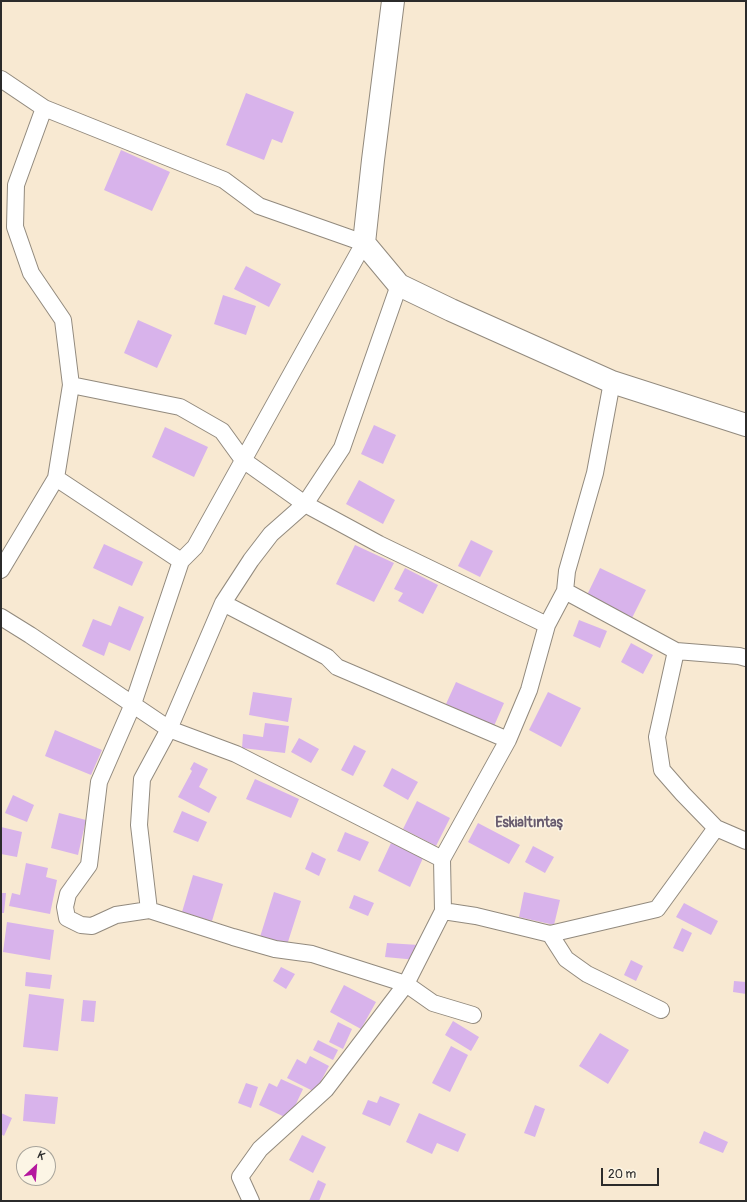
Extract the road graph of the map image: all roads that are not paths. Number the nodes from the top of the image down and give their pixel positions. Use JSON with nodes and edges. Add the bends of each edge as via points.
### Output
{"nodes":[{"id":1,"x":392,"y":1,"type":"edge"},
{"id":2,"x":1,"y":79,"type":"edge"},
{"id":3,"x":44,"y":108,"type":"junction"},
{"id":4,"x":364,"y":243,"type":"junction"},
{"id":5,"x":399,"y":285,"type":"junction"},
{"id":6,"x":612,"y":382,"type":"junction"},
{"id":7,"x":71,"y":385,"type":"junction"},
{"id":8,"x":746,"y":425,"type":"edge"},
{"id":9,"x":243,"y":460,"type":"junction"},
{"id":10,"x":56,"y":478,"type":"junction"},
{"id":11,"x":305,"y":504,"type":"junction"},
{"id":12,"x":181,"y":561,"type":"junction"},
{"id":13,"x":1,"y":570,"type":"edge"},
{"id":14,"x":565,"y":591,"type":"junction"},
{"id":15,"x":223,"y":603,"type":"junction"},
{"id":16,"x":1,"y":618,"type":"edge"},
{"id":17,"x":547,"y":625,"type":"junction"},
{"id":18,"x":676,"y":651,"type":"junction"},
{"id":19,"x":746,"y":658,"type":"edge"},
{"id":20,"x":133,"y":704,"type":"junction"},
{"id":21,"x":169,"y":729,"type":"junction"},
{"id":22,"x":508,"y":740,"type":"junction"},
{"id":23,"x":716,"y":828,"type":"junction"},
{"id":24,"x":746,"y":841,"type":"edge"},
{"id":25,"x":442,"y":859,"type":"junction"},
{"id":26,"x":149,"y":910,"type":"junction"},
{"id":27,"x":443,"y":911,"type":"junction"},
{"id":28,"x":550,"y":934,"type":"junction"},
{"id":29,"x":406,"y":984,"type":"junction"},
{"id":30,"x":661,"y":1010,"type":"dead end"},
{"id":31,"x":472,"y":1015,"type":"dead end"},
{"id":32,"x":252,"y":1201,"type":"edge"}],
"edges":[{"from":1,"to":4,"type":"street"},
{"from":2,"to":3,"type":"street"},
{"from":3,"to":4,"type":"street","via":[[224,180],[259,206]]},
{"from":3,"to":7,"type":"street","via":[[16,185],[15,227],[31,272],[63,320]]},
{"from":4,"to":5,"type":"street"},
{"from":4,"to":9,"type":"street"},
{"from":5,"to":6,"type":"street"},
{"from":5,"to":11,"type":"street","via":[[342,448]]},
{"from":6,"to":8,"type":"street"},
{"from":6,"to":14,"type":"street","via":[[595,473],[567,571]]},
{"from":7,"to":9,"type":"street","via":[[180,407],[222,431]]},
{"from":7,"to":10,"type":"street"},
{"from":9,"to":11,"type":"street"},
{"from":9,"to":12,"type":"street","via":[[195,547]]},
{"from":10,"to":12,"type":"street"},
{"from":10,"to":13,"type":"street"},
{"from":11,"to":15,"type":"street","via":[[271,534]]},
{"from":11,"to":17,"type":"street","via":[[379,544]]},
{"from":12,"to":20,"type":"street"},
{"from":14,"to":17,"type":"street"},
{"from":14,"to":18,"type":"street"},
{"from":15,"to":21,"type":"street"},
{"from":15,"to":22,"type":"street","via":[[327,657],[337,667]]},
{"from":16,"to":20,"type":"street"},
{"from":17,"to":22,"type":"street","via":[[529,690]]},
{"from":18,"to":19,"type":"street"},
{"from":18,"to":23,"type":"street","via":[[657,737],[662,770]]},
{"from":20,"to":21,"type":"street"},
{"from":20,"to":26,"type":"street","via":[[99,782],[89,865],[68,894],[65,907],[67,918],[81,925],[92,926],[116,915]]},
{"from":21,"to":25,"type":"street","via":[[236,754]]},
{"from":21,"to":26,"type":"street","via":[[142,779],[140,825]]},
{"from":22,"to":25,"type":"street"},
{"from":23,"to":24,"type":"street"},
{"from":23,"to":28,"type":"street","via":[[657,909]]},
{"from":25,"to":27,"type":"street"},
{"from":26,"to":29,"type":"street","via":[[276,949],[312,954]]},
{"from":27,"to":28,"type":"street","via":[[476,916]]},
{"from":27,"to":29,"type":"street"},
{"from":28,"to":30,"type":"street","via":[[566,958],[587,974]]},
{"from":29,"to":31,"type":"street","via":[[433,1003]]},
{"from":29,"to":32,"type":"street","via":[[326,1089],[260,1149],[240,1177]]}]}
